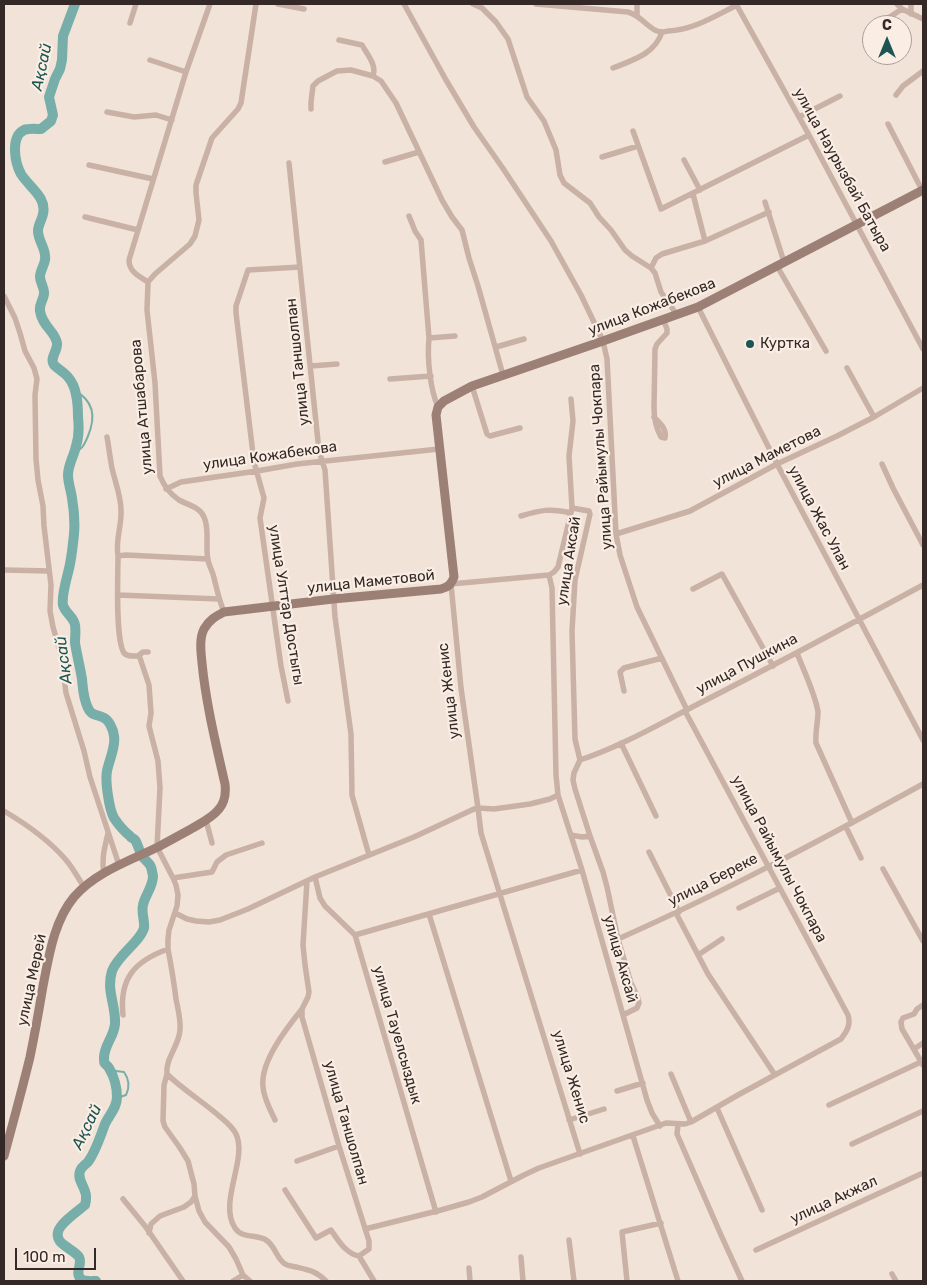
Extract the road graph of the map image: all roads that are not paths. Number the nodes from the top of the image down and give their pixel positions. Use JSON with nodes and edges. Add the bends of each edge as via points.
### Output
{"nodes":[{"id":1,"x":136,"y":4,"type":"edge"},
{"id":2,"x":210,"y":4,"type":"edge"},
{"id":3,"x":256,"y":4,"type":"edge"},
{"id":4,"x":278,"y":4,"type":"edge"},
{"id":5,"x":404,"y":4,"type":"edge"},
{"id":6,"x":473,"y":4,"type":"edge"},
{"id":7,"x":536,"y":4,"type":"edge"},
{"id":8,"x":637,"y":4,"type":"edge"},
{"id":9,"x":897,"y":4,"type":"edge"},
{"id":10,"x":911,"y":4,"type":"edge"},
{"id":11,"x":736,"y":5,"type":"edge"},
{"id":12,"x":485,"y":6,"type":"edge"},
{"id":13,"x":902,"y":9,"type":"junction"},
{"id":14,"x":304,"y":10,"type":"dead end"},
{"id":15,"x":911,"y":14,"type":"junction"},
{"id":16,"x":893,"y":15,"type":"edge"},
{"id":17,"x":638,"y":16,"type":"junction"},
{"id":18,"x":923,"y":18,"type":"edge"},
{"id":19,"x":130,"y":23,"type":"dead end"},
{"id":20,"x":662,"y":32,"type":"junction"},
{"id":21,"x":338,"y":40,"type":"dead end"},
{"id":22,"x":150,"y":60,"type":"dead end"},
{"id":23,"x":613,"y":68,"type":"dead end"},
{"id":24,"x":923,"y":71,"type":"edge"},
{"id":25,"x":186,"y":72,"type":"junction"},
{"id":26,"x":373,"y":76,"type":"junction"},
{"id":27,"x":896,"y":95,"type":"dead end"},
{"id":28,"x":840,"y":96,"type":"dead end"},
{"id":29,"x":311,"y":109,"type":"dead end"},
{"id":30,"x":107,"y":112,"type":"dead end"},
{"id":31,"x":799,"y":117,"type":"junction"},
{"id":32,"x":172,"y":120,"type":"junction"},
{"id":33,"x":888,"y":124,"type":"dead end"},
{"id":34,"x":633,"y":130,"type":"dead end"},
{"id":35,"x":809,"y":135,"type":"junction"},
{"id":36,"x":638,"y":146,"type":"junction"},
{"id":37,"x":419,"y":152,"type":"junction"},
{"id":38,"x":602,"y":157,"type":"dead end"},
{"id":39,"x":684,"y":160,"type":"dead end"},
{"id":40,"x":289,"y":162,"type":"dead end"},
{"id":41,"x":385,"y":162,"type":"dead end"},
{"id":42,"x":89,"y":165,"type":"dead end"},
{"id":43,"x":153,"y":179,"type":"junction"},
{"id":44,"x":700,"y":190,"type":"junction"},
{"id":45,"x":922,"y":190,"type":"edge"},
{"id":46,"x":693,"y":194,"type":"junction"},
{"id":47,"x":765,"y":202,"type":"dead end"},
{"id":48,"x":769,"y":212,"type":"junction"},
{"id":49,"x":85,"y":216,"type":"dead end"},
{"id":50,"x":409,"y":216,"type":"dead end"},
{"id":51,"x":858,"y":224,"type":"junction"},
{"id":52,"x":138,"y":230,"type":"junction"},
{"id":53,"x":705,"y":241,"type":"junction"},
{"id":54,"x":780,"y":264,"type":"junction"},
{"id":55,"x":300,"y":267,"type":"junction"},
{"id":56,"x":651,"y":268,"type":"junction"},
{"id":57,"x":148,"y":282,"type":"junction"},
{"id":58,"x":4,"y":296,"type":"edge"},
{"id":59,"x":698,"y":307,"type":"junction"},
{"id":60,"x":677,"y":315,"type":"junction"},
{"id":61,"x":663,"y":320,"type":"junction"},
{"id":62,"x":455,"y":336,"type":"dead end"},
{"id":63,"x":429,"y":338,"type":"junction"},
{"id":64,"x":524,"y":339,"type":"dead end"},
{"id":65,"x":603,"y":341,"type":"junction"},
{"id":66,"x":496,"y":347,"type":"junction"},
{"id":67,"x":923,"y":349,"type":"edge"},
{"id":68,"x":826,"y":351,"type":"dead end"},
{"id":69,"x":337,"y":364,"type":"dead end"},
{"id":70,"x":311,"y":366,"type":"junction"},
{"id":71,"x":847,"y":368,"type":"dead end"},
{"id":72,"x":504,"y":375,"type":"junction"},
{"id":73,"x":431,"y":376,"type":"junction"},
{"id":74,"x":390,"y":379,"type":"dead end"},
{"id":75,"x":472,"y":386,"type":"junction"},
{"id":76,"x":923,"y":388,"type":"edge"},
{"id":77,"x":571,"y":399,"type":"dead end"},
{"id":78,"x":438,"y":407,"type":"junction"},
{"id":79,"x":654,"y":417,"type":"dead end"},
{"id":80,"x":874,"y":417,"type":"junction"},
{"id":81,"x":520,"y":428,"type":"dead end"},
{"id":82,"x":107,"y":437,"type":"dead end"},
{"id":83,"x":439,"y":449,"type":"junction"},
{"id":84,"x":322,"y":462,"type":"junction"},
{"id":85,"x":777,"y":464,"type":"junction"},
{"id":86,"x":882,"y":464,"type":"dead end"},
{"id":87,"x":257,"y":471,"type":"junction"},
{"id":88,"x":166,"y":488,"type":"junction"},
{"id":89,"x":571,"y":510,"type":"junction"},
{"id":90,"x":521,"y":516,"type":"dead end"},
{"id":91,"x":616,"y":534,"type":"junction"},
{"id":92,"x":923,"y":545,"type":"edge"},
{"id":93,"x":118,"y":556,"type":"junction"},
{"id":94,"x":208,"y":559,"type":"junction"},
{"id":95,"x":4,"y":570,"type":"edge"},
{"id":96,"x":49,"y":571,"type":"junction"},
{"id":97,"x":549,"y":575,"type":"junction"},
{"id":98,"x":451,"y":584,"type":"junction"},
{"id":99,"x":923,"y":586,"type":"edge"},
{"id":100,"x":693,"y":589,"type":"dead end"},
{"id":101,"x":118,"y":595,"type":"junction"},
{"id":102,"x":219,"y":599,"type":"junction"},
{"id":103,"x":333,"y":599,"type":"junction"},
{"id":104,"x":272,"y":606,"type":"junction"},
{"id":105,"x":224,"y":612,"type":"junction"},
{"id":106,"x":859,"y":619,"type":"junction"},
{"id":107,"x":148,"y":652,"type":"dead end"},
{"id":108,"x":797,"y":653,"type":"junction"},
{"id":109,"x":138,"y":656,"type":"junction"},
{"id":110,"x":662,"y":658,"type":"junction"},
{"id":111,"x":773,"y":666,"type":"junction"},
{"id":112,"x":624,"y":691,"type":"dead end"},
{"id":113,"x":288,"y":701,"type":"dead end"},
{"id":114,"x":686,"y":710,"type":"junction"},
{"id":115,"x":923,"y":740,"type":"edge"},
{"id":116,"x":621,"y":743,"type":"junction"},
{"id":117,"x":580,"y":760,"type":"junction"},
{"id":118,"x":923,"y":784,"type":"edge"},
{"id":119,"x":558,"y":795,"type":"junction"},
{"id":120,"x":478,"y":808,"type":"junction"},
{"id":121,"x":4,"y":811,"type":"edge"},
{"id":122,"x":656,"y":816,"type":"dead end"},
{"id":123,"x":206,"y":820,"type":"junction"},
{"id":124,"x":849,"y":825,"type":"junction"},
{"id":125,"x":108,"y":833,"type":"junction"},
{"id":126,"x":571,"y":835,"type":"junction"},
{"id":127,"x":590,"y":836,"type":"junction"},
{"id":128,"x":212,"y":843,"type":"dead end"},
{"id":129,"x":262,"y":843,"type":"dead end"},
{"id":130,"x":158,"y":847,"type":"junction"},
{"id":131,"x":649,"y":852,"type":"dead end"},
{"id":132,"x":369,"y":854,"type":"junction"},
{"id":133,"x":861,"y":858,"type":"dead end"},
{"id":134,"x":119,"y":865,"type":"junction"},
{"id":135,"x":769,"y":866,"type":"junction"},
{"id":136,"x":883,"y":869,"type":"dead end"},
{"id":137,"x":582,"y":870,"type":"junction"},
{"id":138,"x":104,"y":873,"type":"junction"},
{"id":139,"x":173,"y":878,"type":"junction"},
{"id":140,"x":315,"y":878,"type":"junction"},
{"id":141,"x":307,"y":882,"type":"junction"},
{"id":142,"x":84,"y":887,"type":"junction"},
{"id":143,"x":780,"y":888,"type":"junction"},
{"id":144,"x":500,"y":894,"type":"junction"},
{"id":145,"x":739,"y":908,"type":"dead end"},
{"id":146,"x":175,"y":912,"type":"junction"},
{"id":147,"x":678,"y":912,"type":"junction"},
{"id":148,"x":429,"y":914,"type":"junction"},
{"id":149,"x":355,"y":935,"type":"junction"},
{"id":150,"x":618,"y":939,"type":"junction"},
{"id":151,"x":722,"y":939,"type":"dead end"},
{"id":152,"x":923,"y":941,"type":"edge"},
{"id":153,"x":168,"y":949,"type":"junction"},
{"id":154,"x":698,"y":955,"type":"junction"},
{"id":155,"x":923,"y":1006,"type":"edge"},
{"id":156,"x":302,"y":1009,"type":"junction"},
{"id":157,"x":123,"y":1015,"type":"dead end"},
{"id":158,"x":623,"y":1015,"type":"junction"},
{"id":159,"x":923,"y":1043,"type":"edge"},
{"id":160,"x":914,"y":1049,"type":"junction"},
{"id":161,"x":922,"y":1064,"type":"edge"},
{"id":162,"x":167,"y":1074,"type":"junction"},
{"id":163,"x":671,"y":1074,"type":"dead end"},
{"id":164,"x":774,"y":1075,"type":"junction"},
{"id":165,"x":643,"y":1083,"type":"junction"},
{"id":166,"x":618,"y":1091,"type":"dead end"},
{"id":167,"x":829,"y":1105,"type":"dead end"},
{"id":168,"x":717,"y":1108,"type":"junction"},
{"id":169,"x":604,"y":1109,"type":"dead end"},
{"id":170,"x":923,"y":1111,"type":"edge"},
{"id":171,"x":275,"y":1120,"type":"dead end"},
{"id":172,"x":569,"y":1120,"type":"junction"},
{"id":173,"x":691,"y":1122,"type":"junction"},
{"id":174,"x":678,"y":1124,"type":"junction"},
{"id":175,"x":660,"y":1126,"type":"junction"},
{"id":176,"x":633,"y":1136,"type":"junction"},
{"id":177,"x":852,"y":1144,"type":"dead end"},
{"id":178,"x":339,"y":1146,"type":"junction"},
{"id":179,"x":580,"y":1154,"type":"junction"},
{"id":180,"x":4,"y":1156,"type":"edge"},
{"id":181,"x":297,"y":1161,"type":"dead end"},
{"id":182,"x":923,"y":1173,"type":"edge"},
{"id":183,"x":511,"y":1181,"type":"junction"},
{"id":184,"x":285,"y":1190,"type":"dead end"},
{"id":185,"x":195,"y":1196,"type":"junction"},
{"id":186,"x":123,"y":1199,"type":"dead end"},
{"id":187,"x":762,"y":1210,"type":"dead end"},
{"id":188,"x":436,"y":1212,"type":"junction"},
{"id":189,"x":661,"y":1223,"type":"junction"},
{"id":190,"x":365,"y":1229,"type":"junction"},
{"id":191,"x":149,"y":1233,"type":"junction"},
{"id":192,"x":569,"y":1240,"type":"dead end"},
{"id":193,"x":756,"y":1250,"type":"dead end"},
{"id":194,"x":359,"y":1256,"type":"junction"},
{"id":195,"x":521,"y":1257,"type":"dead end"},
{"id":196,"x":470,"y":1268,"type":"dead end"},
{"id":197,"x":892,"y":1274,"type":"dead end"},
{"id":198,"x":243,"y":1275,"type":"junction"},
{"id":199,"x":183,"y":1281,"type":"edge"},
{"id":200,"x":233,"y":1281,"type":"edge"},
{"id":201,"x":250,"y":1281,"type":"edge"},
{"id":202,"x":326,"y":1281,"type":"edge"},
{"id":203,"x":374,"y":1281,"type":"edge"},
{"id":204,"x":470,"y":1281,"type":"edge"},
{"id":205,"x":523,"y":1281,"type":"edge"},
{"id":206,"x":574,"y":1281,"type":"edge"},
{"id":207,"x":627,"y":1281,"type":"edge"},
{"id":208,"x":678,"y":1281,"type":"edge"},
{"id":209,"x":742,"y":1281,"type":"edge"},
{"id":210,"x":896,"y":1281,"type":"edge"}],
"edges":[{"from":1,"to":19,"type":"street"},
{"from":2,"to":25,"type":"street"},
{"from":3,"to":57,"type":"street","via":[[241,103],[212,138],[196,185],[199,220],[195,236]]},
{"from":4,"to":14,"type":"street"},
{"from":5,"to":65,"type":"street","name":"улица Райымулы Чокпара","via":[[474,127],[551,241]]},
{"from":6,"to":12,"type":"street"},
{"from":7,"to":17,"type":"street","via":[[628,12]]},
{"from":8,"to":17,"type":"street"},
{"from":9,"to":13,"type":"street"},
{"from":10,"to":15,"type":"street"},
{"from":11,"to":20,"type":"street","via":[[694,27]]},
{"from":11,"to":31,"type":"street","name":"улица Наурызбай Батыра"},
{"from":12,"to":56,"type":"street","via":[[508,39],[527,97],[544,121],[556,150],[564,183],[590,202],[625,250]]},
{"from":13,"to":15,"type":"street"},
{"from":13,"to":16,"type":"street"},
{"from":15,"to":18,"type":"street"},
{"from":17,"to":20,"type":"street"},
{"from":20,"to":23,"type":"street","via":[[655,46],[647,52]]},
{"from":21,"to":26,"type":"street","via":[[362,45],[374,66]]},
{"from":22,"to":25,"type":"street"},
{"from":24,"to":27,"type":"street"},
{"from":25,"to":32,"type":"street"},
{"from":26,"to":29,"type":"street","via":[[350,70],[324,76],[313,86]]},
{"from":26,"to":37,"type":"street","via":[[381,81],[396,103]]},
{"from":28,"to":31,"type":"street"},
{"from":30,"to":32,"type":"street","via":[[134,117],[156,115]]},
{"from":31,"to":35,"type":"street","name":"улица Наурызбай Батыра"},
{"from":32,"to":43,"type":"street"},
{"from":33,"to":45,"type":"street"},
{"from":34,"to":36,"type":"street"},
{"from":35,"to":44,"type":"street"},
{"from":35,"to":51,"type":"street","name":"улица Наурызбай Батыра"},
{"from":36,"to":38,"type":"street"},
{"from":36,"to":46,"type":"street","via":[[661,209]]},
{"from":37,"to":41,"type":"street"},
{"from":37,"to":66,"type":"street","via":[[442,200],[462,230]]},
{"from":39,"to":44,"type":"street"},
{"from":40,"to":55,"type":"street","name":"улица Таншолпан"},
{"from":42,"to":43,"type":"street"},
{"from":43,"to":52,"type":"street"},
{"from":44,"to":46,"type":"street"},
{"from":45,"to":51,"type":"main road","name":"улица Кожабекова"},
{"from":46,"to":53,"type":"street"},
{"from":47,"to":48,"type":"street"},
{"from":48,"to":53,"type":"street"},
{"from":48,"to":54,"type":"street"},
{"from":49,"to":52,"type":"street"},
{"from":50,"to":63,"type":"street","name":"улица Женис","via":[[421,240]]},
{"from":51,"to":54,"type":"main road","name":"улица Кожабекова"},
{"from":51,"to":67,"type":"street","name":"улица Наурызбай Батыра"},
{"from":52,"to":57,"type":"street","via":[[129,266],[132,272]]},
{"from":53,"to":56,"type":"street","via":[[662,254]]},
{"from":54,"to":59,"type":"main road","name":"улица Кожабекова"},
{"from":54,"to":68,"type":"street"},
{"from":55,"to":70,"type":"street","name":"улица Таншолпан"},
{"from":55,"to":87,"type":"street","name":"улица Улттар Достыгы","via":[[248,270],[236,306]]},
{"from":56,"to":60,"type":"street","via":[[661,292]]},
{"from":57,"to":88,"type":"street","name":"улица Атшабарова","via":[[147,310],[160,476]]},
{"from":58,"to":96,"type":"street","via":[[37,379],[36,459]]},
{"from":59,"to":60,"type":"main road","name":"улица Кожабекова"},
{"from":59,"to":85,"type":"street","name":"улица Жас Улан"},
{"from":60,"to":61,"type":"main road","name":"улица Кожабекова"},
{"from":61,"to":65,"type":"main road","name":"улица Кожабекова"},
{"from":61,"to":79,"type":"street","via":[[667,333],[655,349]]},
{"from":62,"to":63,"type":"street"},
{"from":63,"to":73,"type":"street","name":"улица Женис"},
{"from":64,"to":66,"type":"street"},
{"from":65,"to":72,"type":"main road","name":"улица Кожабекова"},
{"from":65,"to":91,"type":"street","name":"улица Райымулы Чокпара","via":[[607,359]]},
{"from":66,"to":72,"type":"street"},
{"from":69,"to":70,"type":"street"},
{"from":70,"to":84,"type":"street","name":"улица Таншолпан"},
{"from":71,"to":80,"type":"street"},
{"from":72,"to":75,"type":"main road","name":"улица Кожабекова"},
{"from":73,"to":74,"type":"street"},
{"from":73,"to":78,"type":"street","name":"улица Женис"},
{"from":75,"to":78,"type":"main road","name":"улица Кожабекова"},
{"from":75,"to":81,"type":"street","via":[[487,434],[490,436]]},
{"from":76,"to":80,"type":"street","name":"улица Маметова"},
{"from":77,"to":89,"type":"street"},
{"from":78,"to":83,"type":"main road","name":"улица Женис"},
{"from":80,"to":85,"type":"street","name":"улица Маметова"},
{"from":82,"to":93,"type":"street","via":[[122,510]]},
{"from":83,"to":84,"type":"street","name":"улица Кожабекова"},
{"from":83,"to":98,"type":"main road","name":"улица Женис","via":[[453,564]]},
{"from":84,"to":87,"type":"street","name":"улица Кожабекова"},
{"from":84,"to":103,"type":"street","name":"улица Таншолпан"},
{"from":85,"to":91,"type":"street","name":"улица Маметова","via":[[690,511]]},
{"from":85,"to":106,"type":"street","name":"улица Жас Улан"},
{"from":86,"to":92,"type":"street"},
{"from":87,"to":88,"type":"street","name":"улица Кожабекова","via":[[181,482]]},
{"from":87,"to":104,"type":"street","name":"улица Улттар Достыгы","via":[[264,498],[260,518]]},
{"from":88,"to":94,"type":"street","name":"улица Атшабарова","via":[[197,509],[206,520]]},
{"from":89,"to":90,"type":"street","via":[[549,509]]},
{"from":89,"to":97,"type":"street","name":"улица Аксай","via":[[558,568]]},
{"from":89,"to":117,"type":"street","name":"улица Аксай","via":[[589,511],[590,514],[575,580],[572,631],[575,739]]},
{"from":91,"to":110,"type":"street","name":"улица Райымулы Чокпара","via":[[637,607]]},
{"from":93,"to":94,"type":"street"},
{"from":93,"to":101,"type":"street"},
{"from":94,"to":102,"type":"street","name":"улица Атшабарова"},
{"from":95,"to":96,"type":"street"},
{"from":96,"to":125,"type":"street","via":[[52,627],[61,655],[66,693]]},
{"from":97,"to":98,"type":"street","name":"улица Маметовой"},
{"from":97,"to":119,"type":"street","name":"улица Аксай"},
{"from":98,"to":103,"type":"main road","name":"улица Маметовой","via":[[441,590]]},
{"from":98,"to":120,"type":"street","name":"улица Женис","via":[[461,688]]},
{"from":99,"to":106,"type":"street","name":"улица Пушкина"},
{"from":100,"to":111,"type":"street","via":[[722,574]]},
{"from":101,"to":102,"type":"street"},
{"from":101,"to":109,"type":"street","via":[[121,647],[128,656]]},
{"from":102,"to":105,"type":"street","name":"улица Атшабарова"},
{"from":103,"to":104,"type":"main road","name":"улица Маметовой"},
{"from":103,"to":132,"type":"street","name":"улица Таншолпан","via":[[351,734],[352,796]]},
{"from":104,"to":105,"type":"main road","name":"улица Маметовой"},
{"from":104,"to":113,"type":"street","name":"улица Улттар Достыгы"},
{"from":105,"to":123,"type":"main road","via":[[210,621],[201,638],[209,712],[226,784],[224,802]]},
{"from":106,"to":108,"type":"street","name":"улица Пушкина"},
{"from":106,"to":115,"type":"street","name":"улица Жас Улан"},
{"from":107,"to":109,"type":"street"},
{"from":108,"to":111,"type":"street","name":"улица Пушкина"},
{"from":108,"to":124,"type":"street","via":[[816,704],[816,743]]},
{"from":109,"to":130,"type":"street","via":[[149,686],[151,713],[148,726],[158,761]]},
{"from":110,"to":112,"type":"street","via":[[624,668],[620,672]]},
{"from":110,"to":114,"type":"street","name":"улица Райымулы Чокпара"},
{"from":111,"to":114,"type":"street","name":"улица Пушкина"},
{"from":114,"to":116,"type":"street","name":"улица Пушкина"},
{"from":114,"to":135,"type":"street","name":"улица Райымулы Чокпара"},
{"from":116,"to":117,"type":"street","name":"улица Пушкина"},
{"from":116,"to":122,"type":"street"},
{"from":117,"to":127,"type":"street","name":"улица Аксай","via":[[573,780]]},
{"from":118,"to":124,"type":"street","name":"улица Береке"},
{"from":119,"to":120,"type":"street","via":[[530,804]]},
{"from":119,"to":126,"type":"street","name":"улица Аксай"},
{"from":120,"to":132,"type":"street"},
{"from":120,"to":144,"type":"street","name":"улица Женис","via":[[481,833]]},
{"from":121,"to":142,"type":"street","via":[[58,851]]},
{"from":123,"to":128,"type":"street"},
{"from":123,"to":130,"type":"main road"},
{"from":124,"to":133,"type":"street"},
{"from":124,"to":135,"type":"street","name":"улица Береке"},
{"from":125,"to":134,"type":"street"},
{"from":125,"to":138,"type":"street","via":[[102,864]]},
{"from":126,"to":127,"type":"street"},
{"from":126,"to":137,"type":"street","name":"улица Аксай"},
{"from":127,"to":150,"type":"street","name":"улица Аксай","via":[[603,872]]},
{"from":129,"to":139,"type":"street","via":[[226,855],[212,872]]},
{"from":130,"to":134,"type":"main road","name":"улица Мерей"},
{"from":130,"to":139,"type":"street"},
{"from":131,"to":147,"type":"street"},
{"from":132,"to":140,"type":"street"},
{"from":134,"to":138,"type":"main road","name":"улица Мерей"},
{"from":135,"to":143,"type":"street","name":"улица Райымулы Чокпара"},
{"from":135,"to":147,"type":"street","name":"улица Береке"},
{"from":136,"to":152,"type":"street"},
{"from":137,"to":144,"type":"street"},
{"from":137,"to":158,"type":"street","name":"улица Аксай"},
{"from":138,"to":142,"type":"main road","name":"улица Мерей"},
{"from":139,"to":146,"type":"street","via":[[178,896]]},
{"from":140,"to":141,"type":"street"},
{"from":140,"to":149,"type":"street","name":"улица Тауелсыздык","via":[[325,906]]},
{"from":141,"to":146,"type":"street","via":[[220,920],[196,922]]},
{"from":141,"to":156,"type":"street","name":"улица Таншолпан","via":[[303,945],[309,992]]},
{"from":142,"to":180,"type":"main road","name":"улица Мерей","via":[[65,911],[53,940],[30,1056]]},
{"from":143,"to":145,"type":"street"},
{"from":143,"to":164,"type":"street","name":"улица Райымулы Чокпара","via":[[848,1015],[849,1028],[840,1039]]},
{"from":144,"to":148,"type":"street"},
{"from":144,"to":172,"type":"street","name":"улица Женис"},
{"from":146,"to":153,"type":"street","via":[[169,930]]},
{"from":147,"to":150,"type":"street","name":"улица Береке"},
{"from":147,"to":154,"type":"street"},
{"from":148,"to":149,"type":"street"},
{"from":148,"to":183,"type":"street"},
{"from":149,"to":188,"type":"street","name":"улица Тауелсыздык"},
{"from":150,"to":158,"type":"street","name":"улица Аксай","via":[[639,1003],[637,1008]]},
{"from":151,"to":154,"type":"street"},
{"from":153,"to":157,"type":"street","via":[[152,955],[130,973],[123,992]]},
{"from":153,"to":162,"type":"street","via":[[180,1030]]},
{"from":154,"to":164,"type":"street"},
{"from":155,"to":160,"type":"street","via":[[901,1022]]},
{"from":156,"to":171,"type":"street","via":[[288,1026],[264,1070],[264,1094]]},
{"from":156,"to":178,"type":"street","name":"улица Таншолпан"},
{"from":158,"to":165,"type":"street","name":"улица Аксай"},
{"from":159,"to":160,"type":"street"},
{"from":160,"to":161,"type":"street"},
{"from":161,"to":167,"type":"street"},
{"from":162,"to":185,"type":"street","via":[[163,1121],[188,1161]]},
{"from":162,"to":202,"type":"street","via":[[230,1124],[235,1132],[239,1148],[230,1201],[234,1227],[243,1234],[265,1239],[287,1265],[314,1272]]},
{"from":163,"to":173,"type":"street"},
{"from":164,"to":168,"type":"street"},
{"from":165,"to":166,"type":"street"},
{"from":165,"to":175,"type":"street","name":"улица Аксай","via":[[652,1113]]},
{"from":168,"to":173,"type":"street"},
{"from":168,"to":187,"type":"street"},
{"from":169,"to":172,"type":"street"},
{"from":170,"to":177,"type":"street"},
{"from":172,"to":179,"type":"street","name":"улица Женис"},
{"from":173,"to":174,"type":"street"},
{"from":174,"to":175,"type":"street"},
{"from":174,"to":209,"type":"street","via":[[677,1134]]},
{"from":175,"to":176,"type":"street"},
{"from":176,"to":179,"type":"street"},
{"from":176,"to":189,"type":"street"},
{"from":178,"to":181,"type":"street"},
{"from":178,"to":190,"type":"street","name":"улица Таншолпан"},
{"from":179,"to":183,"type":"street"},
{"from":182,"to":193,"type":"street","name":"улица Акжал"},
{"from":183,"to":188,"type":"street","via":[[469,1202]]},
{"from":184,"to":194,"type":"street","via":[[316,1238],[331,1230],[346,1250]]},
{"from":185,"to":191,"type":"street","via":[[184,1207],[160,1216],[151,1224]]},
{"from":185,"to":198,"type":"street","via":[[205,1222],[229,1246]]},
{"from":186,"to":191,"type":"street"},
{"from":188,"to":190,"type":"street"},
{"from":189,"to":207,"type":"street","via":[[622,1232]]},
{"from":189,"to":208,"type":"street"},
{"from":190,"to":194,"type":"street","name":"улица Таншолпан","via":[[370,1245]]},
{"from":191,"to":199,"type":"street"},
{"from":192,"to":206,"type":"street"},
{"from":194,"to":203,"type":"street"},
{"from":195,"to":205,"type":"street"},
{"from":196,"to":204,"type":"street"},
{"from":197,"to":210,"type":"street"},
{"from":198,"to":200,"type":"street"},
{"from":198,"to":201,"type":"street"}]}
